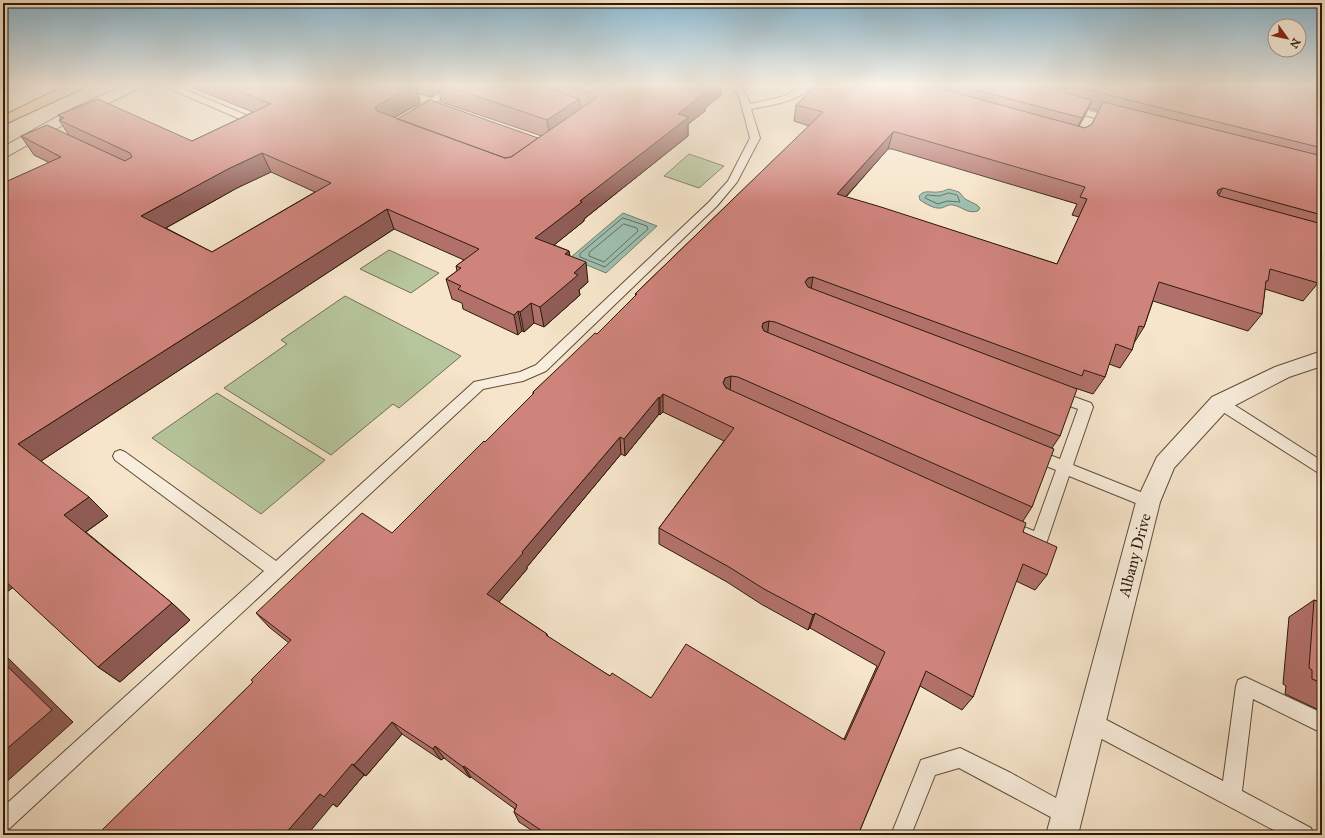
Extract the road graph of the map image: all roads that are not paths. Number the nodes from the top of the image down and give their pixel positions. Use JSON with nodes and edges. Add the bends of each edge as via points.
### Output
{"nodes":[{"id":1,"x":54,"y":124,"type":"edge"},
{"id":2,"x":751,"y":124,"type":"edge"},
{"id":3,"x":35,"y":135,"type":"junction"},
{"id":4,"x":53,"y":137,"type":"edge"},
{"id":5,"x":3,"y":153,"type":"edge"},
{"id":6,"x":1322,"y":358,"type":"edge"},
{"id":7,"x":1042,"y":390,"type":"edge"},
{"id":8,"x":1220,"y":403,"type":"junction"},
{"id":9,"x":1020,"y":449,"type":"edge"},
{"id":10,"x":120,"y":456,"type":"dead end"},
{"id":11,"x":1065,"y":468,"type":"junction"},
{"id":12,"x":1322,"y":468,"type":"edge"},
{"id":13,"x":1148,"y":502,"type":"junction"},
{"id":14,"x":1010,"y":528,"type":"edge"},
{"id":15,"x":276,"y":570,"type":"junction"},
{"id":16,"x":1090,"y":722,"type":"junction"},
{"id":17,"x":1322,"y":723,"type":"edge"},
{"id":18,"x":1231,"y":796,"type":"junction"},
{"id":19,"x":3,"y":821,"type":"edge"},
{"id":20,"x":1064,"y":825,"type":"edge"},
{"id":21,"x":901,"y":835,"type":"edge"},
{"id":22,"x":1304,"y":835,"type":"edge"}],
"edges":[{"from":1,"to":3,"type":"street"},
{"from":2,"to":15,"type":"lane","via":[[755,138],[732,182],[713,204],[541,368],[523,376],[479,385]]},
{"from":3,"to":4,"type":"lane"},
{"from":3,"to":5,"type":"street"},
{"from":6,"to":8,"type":"street","name":"Albany Drive","via":[[1282,372]]},
{"from":7,"to":11,"type":"lane","via":[[1086,407]]},
{"from":8,"to":12,"type":"lane"},
{"from":8,"to":13,"type":"street","name":"Albany Drive","via":[[1165,463]]},
{"from":9,"to":11,"type":"lane"},
{"from":10,"to":15,"type":"lane"},
{"from":11,"to":13,"type":"lane"},
{"from":11,"to":14,"type":"lane","via":[[1038,541]]},
{"from":13,"to":16,"type":"street","name":"Albany Drive"},
{"from":15,"to":19,"type":"lane"},
{"from":16,"to":18,"type":"lane"},
{"from":16,"to":20,"type":"street","name":"Albany Drive"},
{"from":17,"to":18,"type":"lane","via":[[1245,686]]},
{"from":18,"to":22,"type":"lane"},
{"from":20,"to":21,"type":"lane","via":[[1004,780],[960,758],[928,766]]}]}
